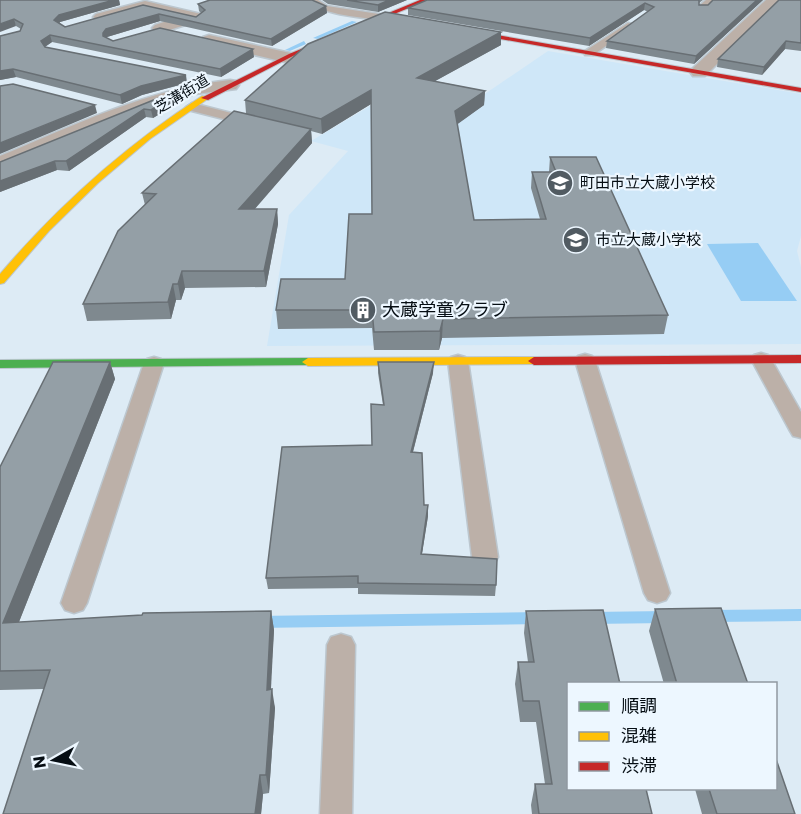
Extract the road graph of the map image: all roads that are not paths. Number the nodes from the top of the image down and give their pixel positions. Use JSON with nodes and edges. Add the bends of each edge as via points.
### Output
{"nodes":[{"id":1,"x":161,"y":0,"type":"edge"},
{"id":2,"x":313,"y":0,"type":"edge"},
{"id":3,"x":425,"y":0,"type":"edge"},
{"id":4,"x":712,"y":0,"type":"edge"},
{"id":5,"x":774,"y":0,"type":"edge"},
{"id":6,"x":145,"y":5,"type":"junction"},
{"id":7,"x":702,"y":8,"type":"edge"},
{"id":8,"x":385,"y":18,"type":"junction"},
{"id":9,"x":88,"y":21,"type":"edge"},
{"id":10,"x":408,"y":21,"type":"edge"},
{"id":11,"x":636,"y":21,"type":"edge"},
{"id":12,"x":442,"y":27,"type":"edge"},
{"id":13,"x":589,"y":53,"type":"junction"},
{"id":14,"x":289,"y":58,"type":"junction"},
{"id":15,"x":699,"y":72,"type":"junction"},
{"id":16,"x":177,"y":74,"type":"edge"},
{"id":17,"x":230,"y":85,"type":"junction"},
{"id":18,"x":801,"y":90,"type":"edge"},
{"id":19,"x":89,"y":104,"type":"edge"},
{"id":20,"x":192,"y":107,"type":"junction"},
{"id":21,"x":122,"y":112,"type":"junction"},
{"id":22,"x":269,"y":126,"type":"edge"},
{"id":23,"x":0,"y":164,"type":"edge"},
{"id":24,"x":0,"y":281,"type":"edge"},
{"id":25,"x":761,"y":359,"type":"junction"},
{"id":26,"x":801,"y":359,"type":"edge"},
{"id":27,"x":585,"y":360,"type":"junction"},
{"id":28,"x":458,"y":361,"type":"junction"},
{"id":29,"x":154,"y":363,"type":"junction"},
{"id":30,"x":0,"y":364,"type":"edge"},
{"id":31,"x":801,"y":431,"type":"edge"},
{"id":32,"x":485,"y":557,"type":"edge"},
{"id":33,"x":657,"y":593,"type":"dead end"},
{"id":34,"x":74,"y":603,"type":"dead end"},
{"id":35,"x":341,"y":645,"type":"dead end"},
{"id":36,"x":336,"y":814,"type":"edge"}],
"edges":[{"from":1,"to":6,"type":"street"},
{"from":2,"to":8,"type":"lane","via":[[326,8]]},
{"from":3,"to":8,"type":"street","name":"芝溝街道"},
{"from":4,"to":7,"type":"lane"},
{"from":5,"to":15,"type":"street"},
{"from":6,"to":9,"type":"street"},
{"from":6,"to":14,"type":"street","via":[[196,16],[154,30]]},
{"from":8,"to":10,"type":"street"},
{"from":8,"to":14,"type":"street","name":"芝溝街道"},
{"from":11,"to":13,"type":"lane"},
{"from":12,"to":13,"type":"street"},
{"from":13,"to":15,"type":"street"},
{"from":14,"to":17,"type":"street","name":"芝溝街道"},
{"from":15,"to":18,"type":"street"},
{"from":16,"to":17,"type":"street"},
{"from":17,"to":20,"type":"street","name":"芝溝街道"},
{"from":17,"to":21,"type":"street","via":[[194,89]]},
{"from":19,"to":21,"type":"street"},
{"from":20,"to":22,"type":"lane"},
{"from":20,"to":24,"type":"street","name":"芝溝街道","via":[[134,146],[78,194]]},
{"from":21,"to":23,"type":"street"},
{"from":25,"to":26,"type":"street"},
{"from":25,"to":27,"type":"street"},
{"from":25,"to":31,"type":"lane"},
{"from":27,"to":28,"type":"street"},
{"from":27,"to":33,"type":"lane"},
{"from":28,"to":29,"type":"street"},
{"from":28,"to":32,"type":"lane"},
{"from":29,"to":30,"type":"street"},
{"from":29,"to":34,"type":"lane"},
{"from":35,"to":36,"type":"lane"}]}
